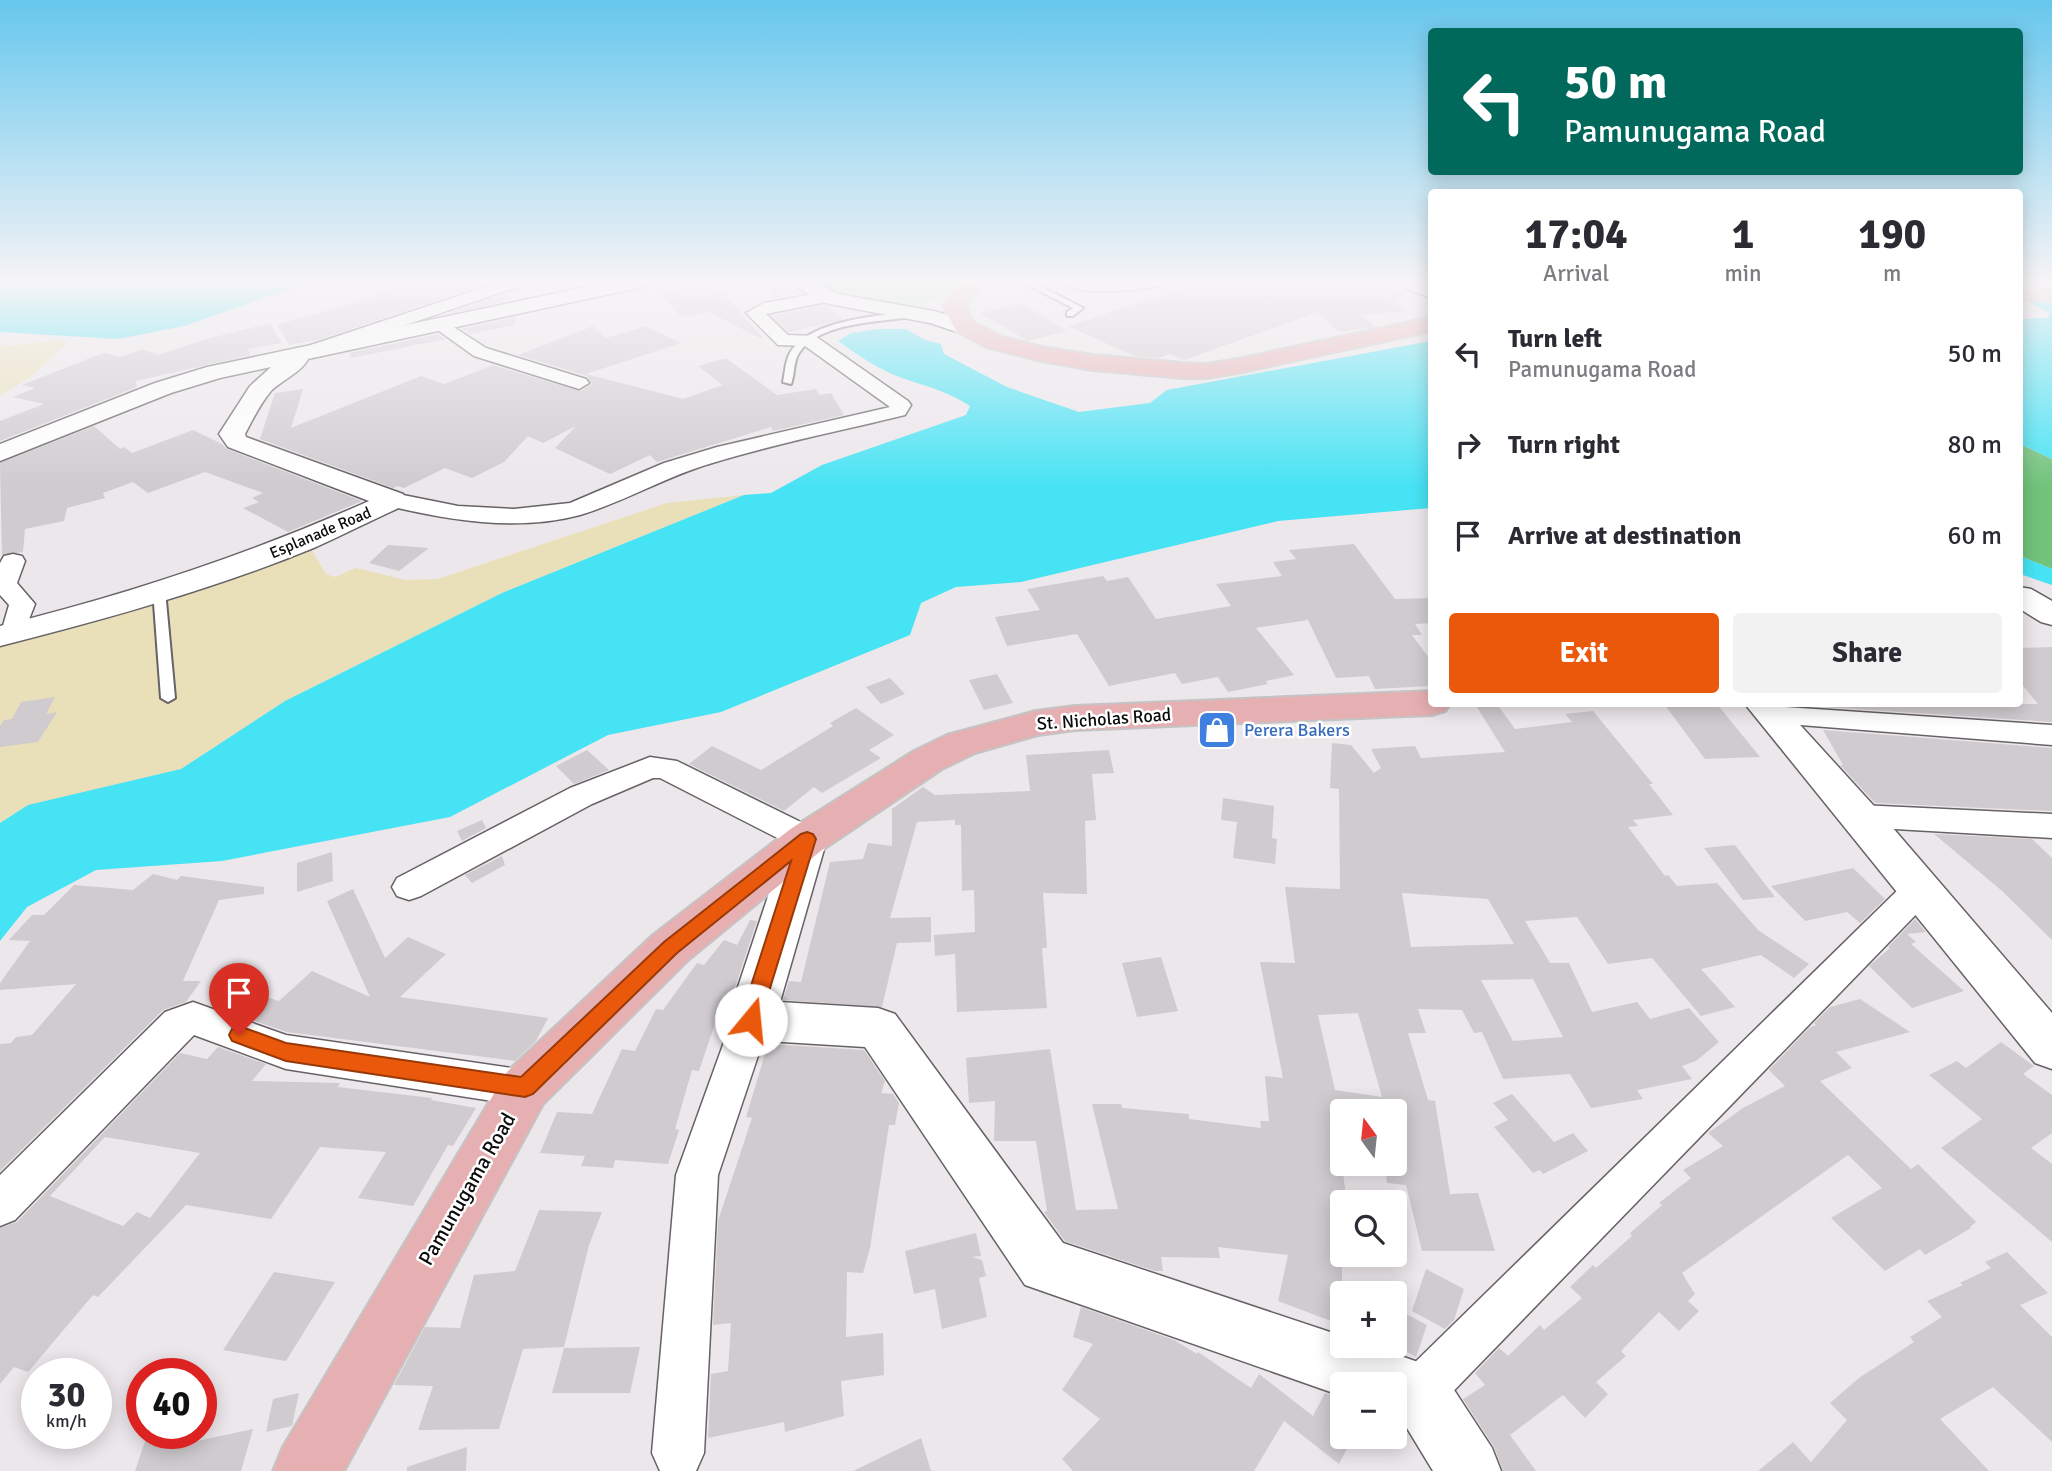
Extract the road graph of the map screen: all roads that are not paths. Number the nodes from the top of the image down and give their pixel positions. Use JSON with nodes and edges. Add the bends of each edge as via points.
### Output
{"nodes":[{"id":1,"x":314,"y":350,"type":"edge"},
{"id":2,"x":316,"y":350,"type":"edge"},
{"id":3,"x":477,"y":350,"type":"edge"},
{"id":4,"x":798,"y":350,"type":"edge"},
{"id":5,"x":823,"y":350,"type":"edge"},
{"id":6,"x":1017,"y":350,"type":"edge"},
{"id":7,"x":1316,"y":350,"type":"edge"},
{"id":8,"x":788,"y":382,"type":"dead end"},
{"id":9,"x":579,"y":383,"type":"dead end"},
{"id":10,"x":0,"y":453,"type":"edge"},
{"id":11,"x":393,"y":500,"type":"junction"},
{"id":12,"x":13,"y":561,"type":"dead end"},
{"id":13,"x":159,"y":590,"type":"junction"},
{"id":14,"x":2023,"y":598,"type":"edge"},
{"id":15,"x":2052,"y":615,"type":"edge"},
{"id":16,"x":6,"y":635,"type":"edge"},
{"id":17,"x":168,"y":698,"type":"dead end"},
{"id":18,"x":1428,"y":703,"type":"edge"},
{"id":19,"x":1767,"y":709,"type":"edge"},
{"id":20,"x":2052,"y":735,"type":"edge"},
{"id":21,"x":1860,"y":816,"type":"junction"},
{"id":22,"x":2052,"y":826,"type":"edge"},
{"id":23,"x":807,"y":839,"type":"junction"},
{"id":24,"x":409,"y":887,"type":"dead end"},
{"id":25,"x":1920,"y":889,"type":"junction"},
{"id":26,"x":751,"y":1020,"type":"junction"},
{"id":27,"x":2052,"y":1048,"type":"edge"},
{"id":28,"x":525,"y":1088,"type":"junction"},
{"id":29,"x":0,"y":1205,"type":"edge"},
{"id":30,"x":1419,"y":1392,"type":"junction"},
{"id":31,"x":678,"y":1453,"type":"dead end"},
{"id":32,"x":307,"y":1471,"type":"edge"},
{"id":33,"x":1469,"y":1471,"type":"edge"}],
"edges":[{"from":1,"to":10,"type":"street","name":"Esplanade Road","via":[[163,388]]},
{"from":2,"to":11,"type":"street","name":"Esplanade Road","via":[[258,389],[232,434],[237,443]]},
{"from":3,"to":9,"type":"street"},
{"from":4,"to":8,"type":"lane"},
{"from":5,"to":11,"type":"street","via":[[901,405],[898,411],[672,468],[575,509],[514,516],[458,513]]},
{"from":6,"to":7,"type":"main road","via":[[1134,368],[1205,371]]},
{"from":11,"to":13,"type":"street","name":"Esplanade Road","via":[[306,540]]},
{"from":12,"to":16,"type":"street","via":[[4,584],[22,604]]},
{"from":13,"to":16,"type":"street","name":"Esplanade Road"},
{"from":13,"to":17,"type":"lane"},
{"from":14,"to":15,"type":"street"},
{"from":18,"to":23,"type":"main road","name":"St. Nicholas Road","via":[[1036,723],[961,744],[928,760]]},
{"from":19,"to":20,"type":"street"},
{"from":19,"to":21,"type":"street"},
{"from":21,"to":22,"type":"street"},
{"from":21,"to":25,"type":"street"},
{"from":23,"to":24,"type":"street","via":[[666,768],[650,767],[581,796]]},
{"from":23,"to":26,"type":"street"},
{"from":23,"to":28,"type":"main road","name":"Pamunugama Road","via":[[670,948]]},
{"from":25,"to":27,"type":"street"},
{"from":25,"to":30,"type":"street"},
{"from":26,"to":30,"type":"street","via":[[878,1028],[1045,1265]]},
{"from":26,"to":31,"type":"street","via":[[696,1175]]},
{"from":28,"to":29,"type":"street","via":[[286,1052],[193,1018],[179,1024]]},
{"from":28,"to":32,"type":"main road","name":"Pamunugama Road"},
{"from":30,"to":33,"type":"street"}]}
